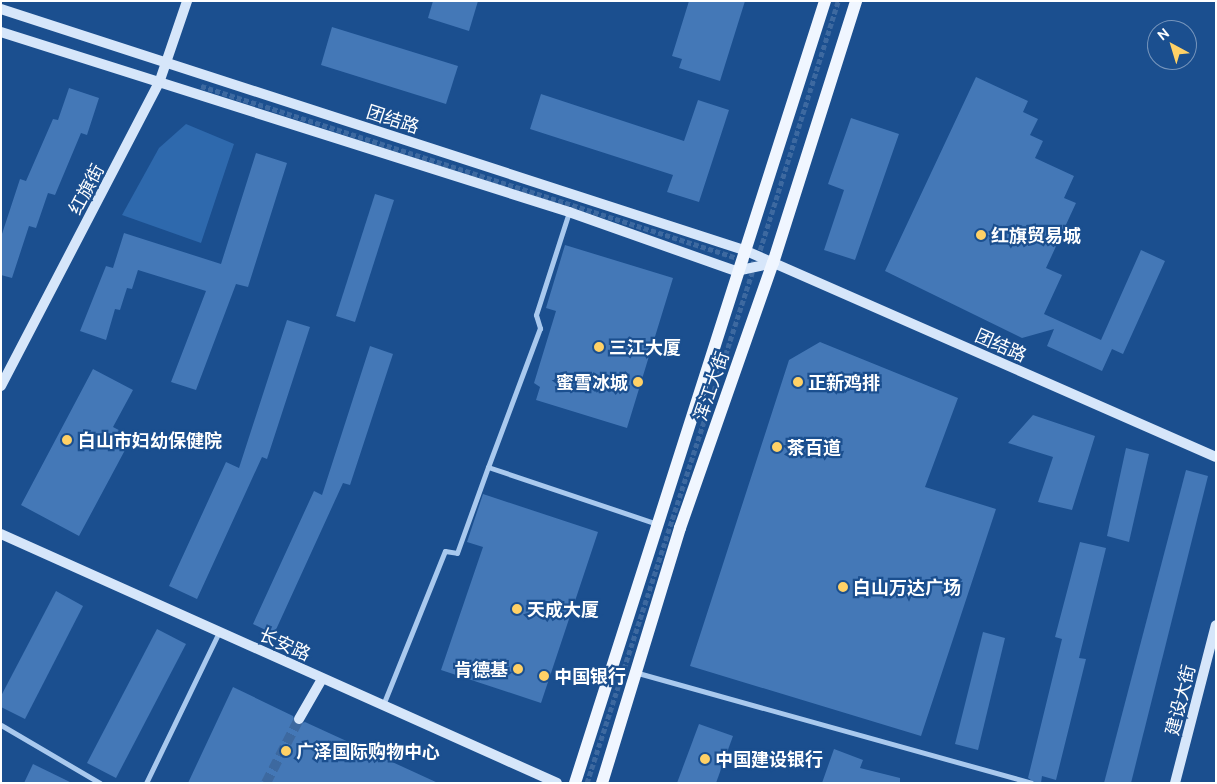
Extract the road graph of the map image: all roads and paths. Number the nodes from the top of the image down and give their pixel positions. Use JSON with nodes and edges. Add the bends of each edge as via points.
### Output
{"nodes":[{"id":1,"x":187,"y":1,"type":"edge"},
{"id":2,"x":825,"y":1,"type":"edge"},
{"id":3,"x":856,"y":1,"type":"edge"},
{"id":4,"x":1,"y":9,"type":"edge"},
{"id":5,"x":1,"y":32,"type":"edge"},
{"id":6,"x":167,"y":63,"type":"junction"},
{"id":7,"x":159,"y":83,"type":"junction"},
{"id":8,"x":569,"y":212,"type":"junction"},
{"id":9,"x":744,"y":250,"type":"junction"},
{"id":10,"x":773,"y":263,"type":"junction"},
{"id":11,"x":736,"y":271,"type":"junction"},
{"id":12,"x":1,"y":386,"type":"edge"},
{"id":13,"x":1216,"y":457,"type":"edge"},
{"id":14,"x":488,"y":468,"type":"junction"},
{"id":15,"x":654,"y":524,"type":"junction"},
{"id":16,"x":1,"y":534,"type":"edge"},
{"id":17,"x":1216,"y":625,"type":"edge"},
{"id":18,"x":219,"y":632,"type":"junction"},
{"id":19,"x":638,"y":673,"type":"junction"},
{"id":20,"x":322,"y":679,"type":"junction"},
{"id":21,"x":383,"y":705,"type":"junction"},
{"id":22,"x":299,"y":719,"type":"tunnel mouth"},
{"id":23,"x":1,"y":725,"type":"edge"},
{"id":24,"x":100,"y":783,"type":"edge"},
{"id":25,"x":146,"y":783,"type":"edge"},
{"id":26,"x":557,"y":783,"type":"edge"},
{"id":27,"x":574,"y":783,"type":"edge"},
{"id":28,"x":602,"y":783,"type":"edge"},
{"id":29,"x":1031,"y":783,"type":"edge"},
{"id":30,"x":1176,"y":783,"type":"edge"}],
"edges":[{"from":1,"to":6,"type":"street","name":"红旗街"},
{"from":2,"to":9,"type":"main road","name":"浑江大街"},
{"from":3,"to":10,"type":"main road","name":"浑江大街"},
{"from":4,"to":6,"type":"street","name":"团结路"},
{"from":5,"to":7,"type":"street","name":"团结路"},
{"from":6,"to":7,"type":"street","name":"红旗街"},
{"from":6,"to":9,"type":"street","name":"团结路"},
{"from":7,"to":8,"type":"street","name":"团结路"},
{"from":7,"to":12,"type":"street","name":"红旗街"},
{"from":8,"to":11,"type":"street","name":"团结路"},
{"from":8,"to":14,"type":"street","via":[[536,316],[540,328]]},
{"from":9,"to":10,"type":"street","name":"团结路"},
{"from":9,"to":11,"type":"main road","name":"浑江大街"},
{"from":10,"to":11,"type":"street"},
{"from":10,"to":13,"type":"street","name":"团结路"},
{"from":10,"to":19,"type":"main road","name":"浑江大街","via":[[680,528]]},
{"from":11,"to":15,"type":"main road","name":"浑江大街"},
{"from":14,"to":15,"type":"street"},
{"from":14,"to":21,"type":"street","via":[[458,553],[445,551]]},
{"from":15,"to":27,"type":"main road","name":"浑江大街"},
{"from":16,"to":18,"type":"street","name":"长安路"},
{"from":17,"to":30,"type":"street","name":"建设大街"},
{"from":18,"to":20,"type":"street","name":"长安路"},
{"from":18,"to":25,"type":"street"},
{"from":19,"to":28,"type":"main road","name":"浑江大街"},
{"from":19,"to":29,"type":"street"},
{"from":20,"to":21,"type":"street","name":"长安路"},
{"from":20,"to":22,"type":"street"},
{"from":21,"to":26,"type":"street","name":"长安路"},
{"from":23,"to":24,"type":"street"}]}
